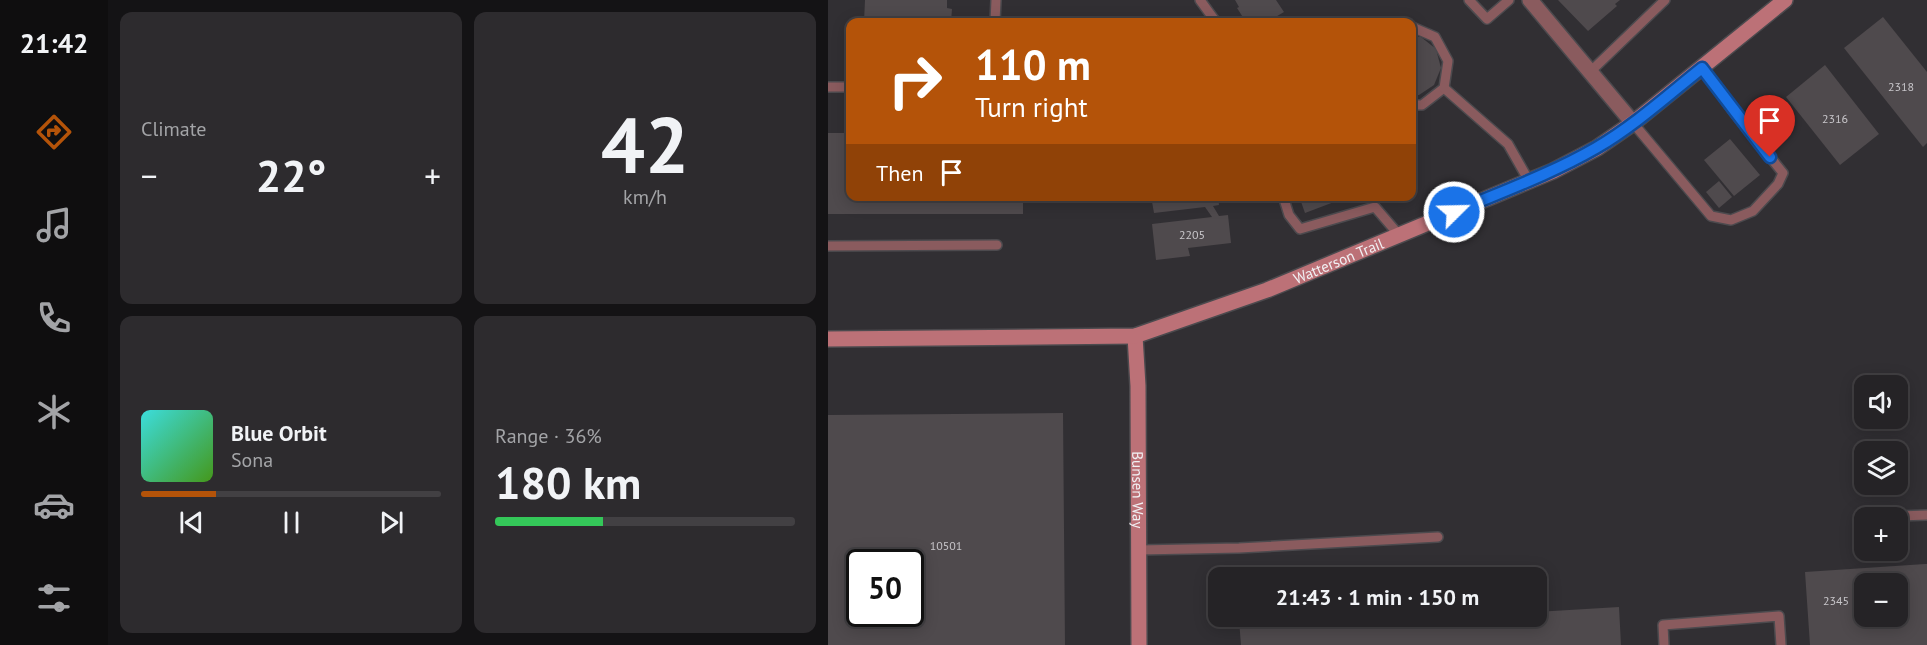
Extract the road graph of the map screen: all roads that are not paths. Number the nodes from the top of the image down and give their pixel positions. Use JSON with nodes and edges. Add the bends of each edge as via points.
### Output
{"nodes":[{"id":1,"x":996,"y":0,"type":"edge"},
{"id":2,"x":1200,"y":0,"type":"edge"},
{"id":3,"x":1469,"y":0,"type":"edge"},
{"id":4,"x":1509,"y":0,"type":"edge"},
{"id":5,"x":1530,"y":0,"type":"edge"},
{"id":6,"x":1665,"y":0,"type":"edge"},
{"id":7,"x":1785,"y":0,"type":"edge"},
{"id":8,"x":995,"y":18,"type":"edge"},
{"id":9,"x":1213,"y":18,"type":"edge"},
{"id":10,"x":1416,"y":29,"type":"edge"},
{"id":11,"x":1702,"y":68,"type":"junction"},
{"id":12,"x":1590,"y":72,"type":"junction"},
{"id":13,"x":828,"y":87,"type":"edge"},
{"id":14,"x":846,"y":87,"type":"edge"},
{"id":15,"x":1444,"y":88,"type":"junction"},
{"id":16,"x":1416,"y":105,"type":"edge"},
{"id":17,"x":1633,"y":123,"type":"junction"},
{"id":18,"x":1529,"y":181,"type":"junction"},
{"id":19,"x":1285,"y":201,"type":"edge"},
{"id":20,"x":1372,"y":201,"type":"edge"},
{"id":21,"x":1375,"y":207,"type":"junction"},
{"id":22,"x":1399,"y":235,"type":"junction"},
{"id":23,"x":828,"y":246,"type":"edge"},
{"id":24,"x":997,"y":246,"type":"dead end"},
{"id":25,"x":1135,"y":336,"type":"junction"},
{"id":26,"x":828,"y":339,"type":"edge"},
{"id":27,"x":1927,"y":515,"type":"edge"},
{"id":28,"x":1908,"y":516,"type":"edge"},
{"id":29,"x":1438,"y":537,"type":"dead end"},
{"id":30,"x":1139,"y":550,"type":"junction"},
{"id":31,"x":1140,"y":645,"type":"edge"},
{"id":32,"x":1664,"y":645,"type":"edge"},
{"id":33,"x":1781,"y":645,"type":"edge"}],
"edges":[{"from":1,"to":8,"type":"lane"},
{"from":2,"to":9,"type":"lane"},
{"from":3,"to":4,"type":"lane","via":[[1487,19]]},
{"from":5,"to":12,"type":"street"},
{"from":6,"to":12,"type":"lane"},
{"from":7,"to":11,"type":"main road","name":"Watterson Trail"},
{"from":10,"to":15,"type":"lane","via":[[1435,37],[1448,61]]},
{"from":11,"to":17,"type":"main road","name":"Watterson Trail"},
{"from":11,"to":17,"type":"lane","via":[[1783,173],[1754,211],[1731,220],[1710,216]]},
{"from":12,"to":17,"type":"street"},
{"from":13,"to":14,"type":"lane"},
{"from":15,"to":16,"type":"lane","via":[[1422,105]]},
{"from":15,"to":18,"type":"lane","via":[[1508,144]]},
{"from":17,"to":18,"type":"main road","name":"Watterson Trail","via":[[1597,148]]},
{"from":18,"to":22,"type":"main road","name":"Watterson Trail"},
{"from":19,"to":21,"type":"lane","via":[[1300,229]]},
{"from":20,"to":21,"type":"lane"},
{"from":21,"to":22,"type":"lane"},
{"from":22,"to":25,"type":"main road","name":"Watterson Trail","via":[[1257,294]]},
{"from":23,"to":24,"type":"lane"},
{"from":25,"to":26,"type":"main road","name":"Watterson Trail"},
{"from":25,"to":30,"type":"main road","name":"Bunsen Way"},
{"from":27,"to":28,"type":"lane"},
{"from":29,"to":30,"type":"lane"},
{"from":30,"to":31,"type":"main road","name":"Bunsen Way"},
{"from":32,"to":33,"type":"lane","via":[[1663,625],[1779,616]]}]}
